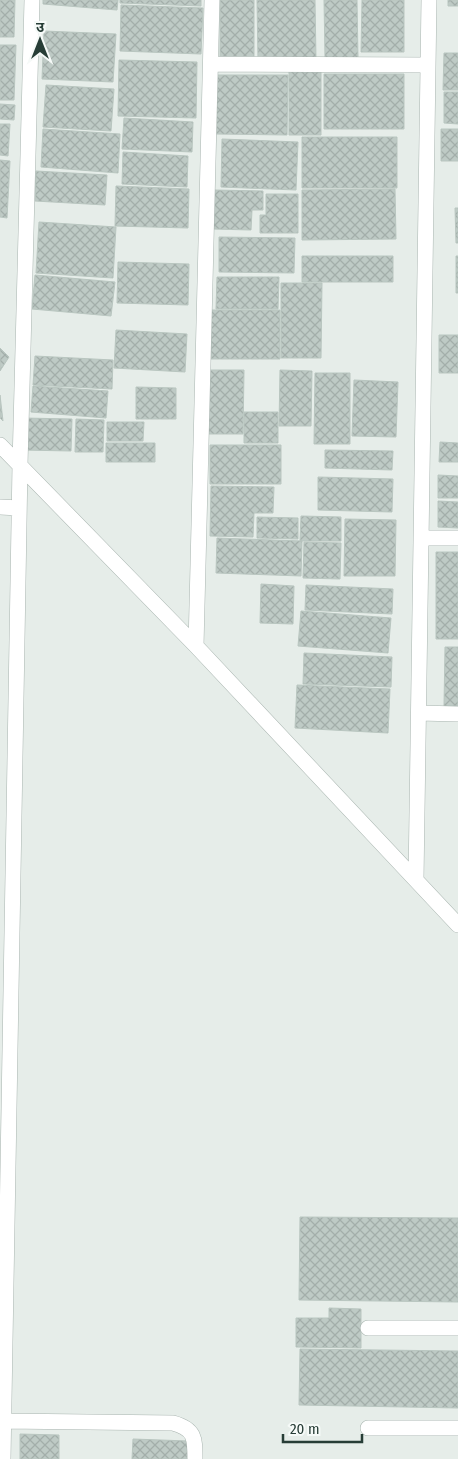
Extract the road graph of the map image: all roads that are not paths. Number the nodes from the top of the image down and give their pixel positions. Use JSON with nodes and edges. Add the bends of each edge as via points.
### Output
{"nodes":[{"id":1,"x":32,"y":0,"type":"edge"},
{"id":2,"x":212,"y":0,"type":"edge"},
{"id":3,"x":430,"y":0,"type":"edge"},
{"id":4,"x":211,"y":64,"type":"junction"},
{"id":5,"x":428,"y":65,"type":"junction"},
{"id":6,"x":0,"y":445,"type":"edge"},
{"id":7,"x":20,"y":465,"type":"junction"},
{"id":8,"x":0,"y":507,"type":"edge"},
{"id":9,"x":19,"y":508,"type":"junction"},
{"id":10,"x":421,"y":538,"type":"junction"},
{"id":11,"x":458,"y":538,"type":"edge"},
{"id":12,"x":196,"y":646,"type":"junction"},
{"id":13,"x":418,"y":714,"type":"junction"},
{"id":14,"x":458,"y":714,"type":"edge"},
{"id":15,"x":416,"y":880,"type":"junction"},
{"id":16,"x":458,"y":925,"type":"edge"},
{"id":17,"x":5,"y":1055,"type":"edge"},
{"id":18,"x":3,"y":1308,"type":"edge"},
{"id":19,"x":368,"y":1328,"type":"dead end"},
{"id":20,"x":458,"y":1328,"type":"edge"},
{"id":21,"x":4,"y":1420,"type":"junction"},
{"id":22,"x":368,"y":1428,"type":"dead end"},
{"id":23,"x":458,"y":1428,"type":"edge"},
{"id":24,"x":3,"y":1459,"type":"edge"},
{"id":25,"x":194,"y":1459,"type":"edge"}],
"edges":[{"from":1,"to":7,"type":"street"},
{"from":2,"to":4,"type":"street"},
{"from":3,"to":5,"type":"street"},
{"from":4,"to":5,"type":"street"},
{"from":4,"to":12,"type":"street"},
{"from":5,"to":10,"type":"street"},
{"from":6,"to":7,"type":"street"},
{"from":7,"to":9,"type":"street"},
{"from":7,"to":12,"type":"street"},
{"from":8,"to":9,"type":"street"},
{"from":9,"to":17,"type":"street"},
{"from":10,"to":11,"type":"street"},
{"from":10,"to":13,"type":"street"},
{"from":12,"to":15,"type":"street"},
{"from":13,"to":14,"type":"street"},
{"from":13,"to":15,"type":"street"},
{"from":15,"to":16,"type":"street"},
{"from":17,"to":18,"type":"street"},
{"from":18,"to":21,"type":"street"},
{"from":19,"to":20,"type":"street"},
{"from":21,"to":24,"type":"street"},
{"from":21,"to":25,"type":"street","via":[[173,1423],[185,1427],[195,1439]]},
{"from":22,"to":23,"type":"street"}]}
